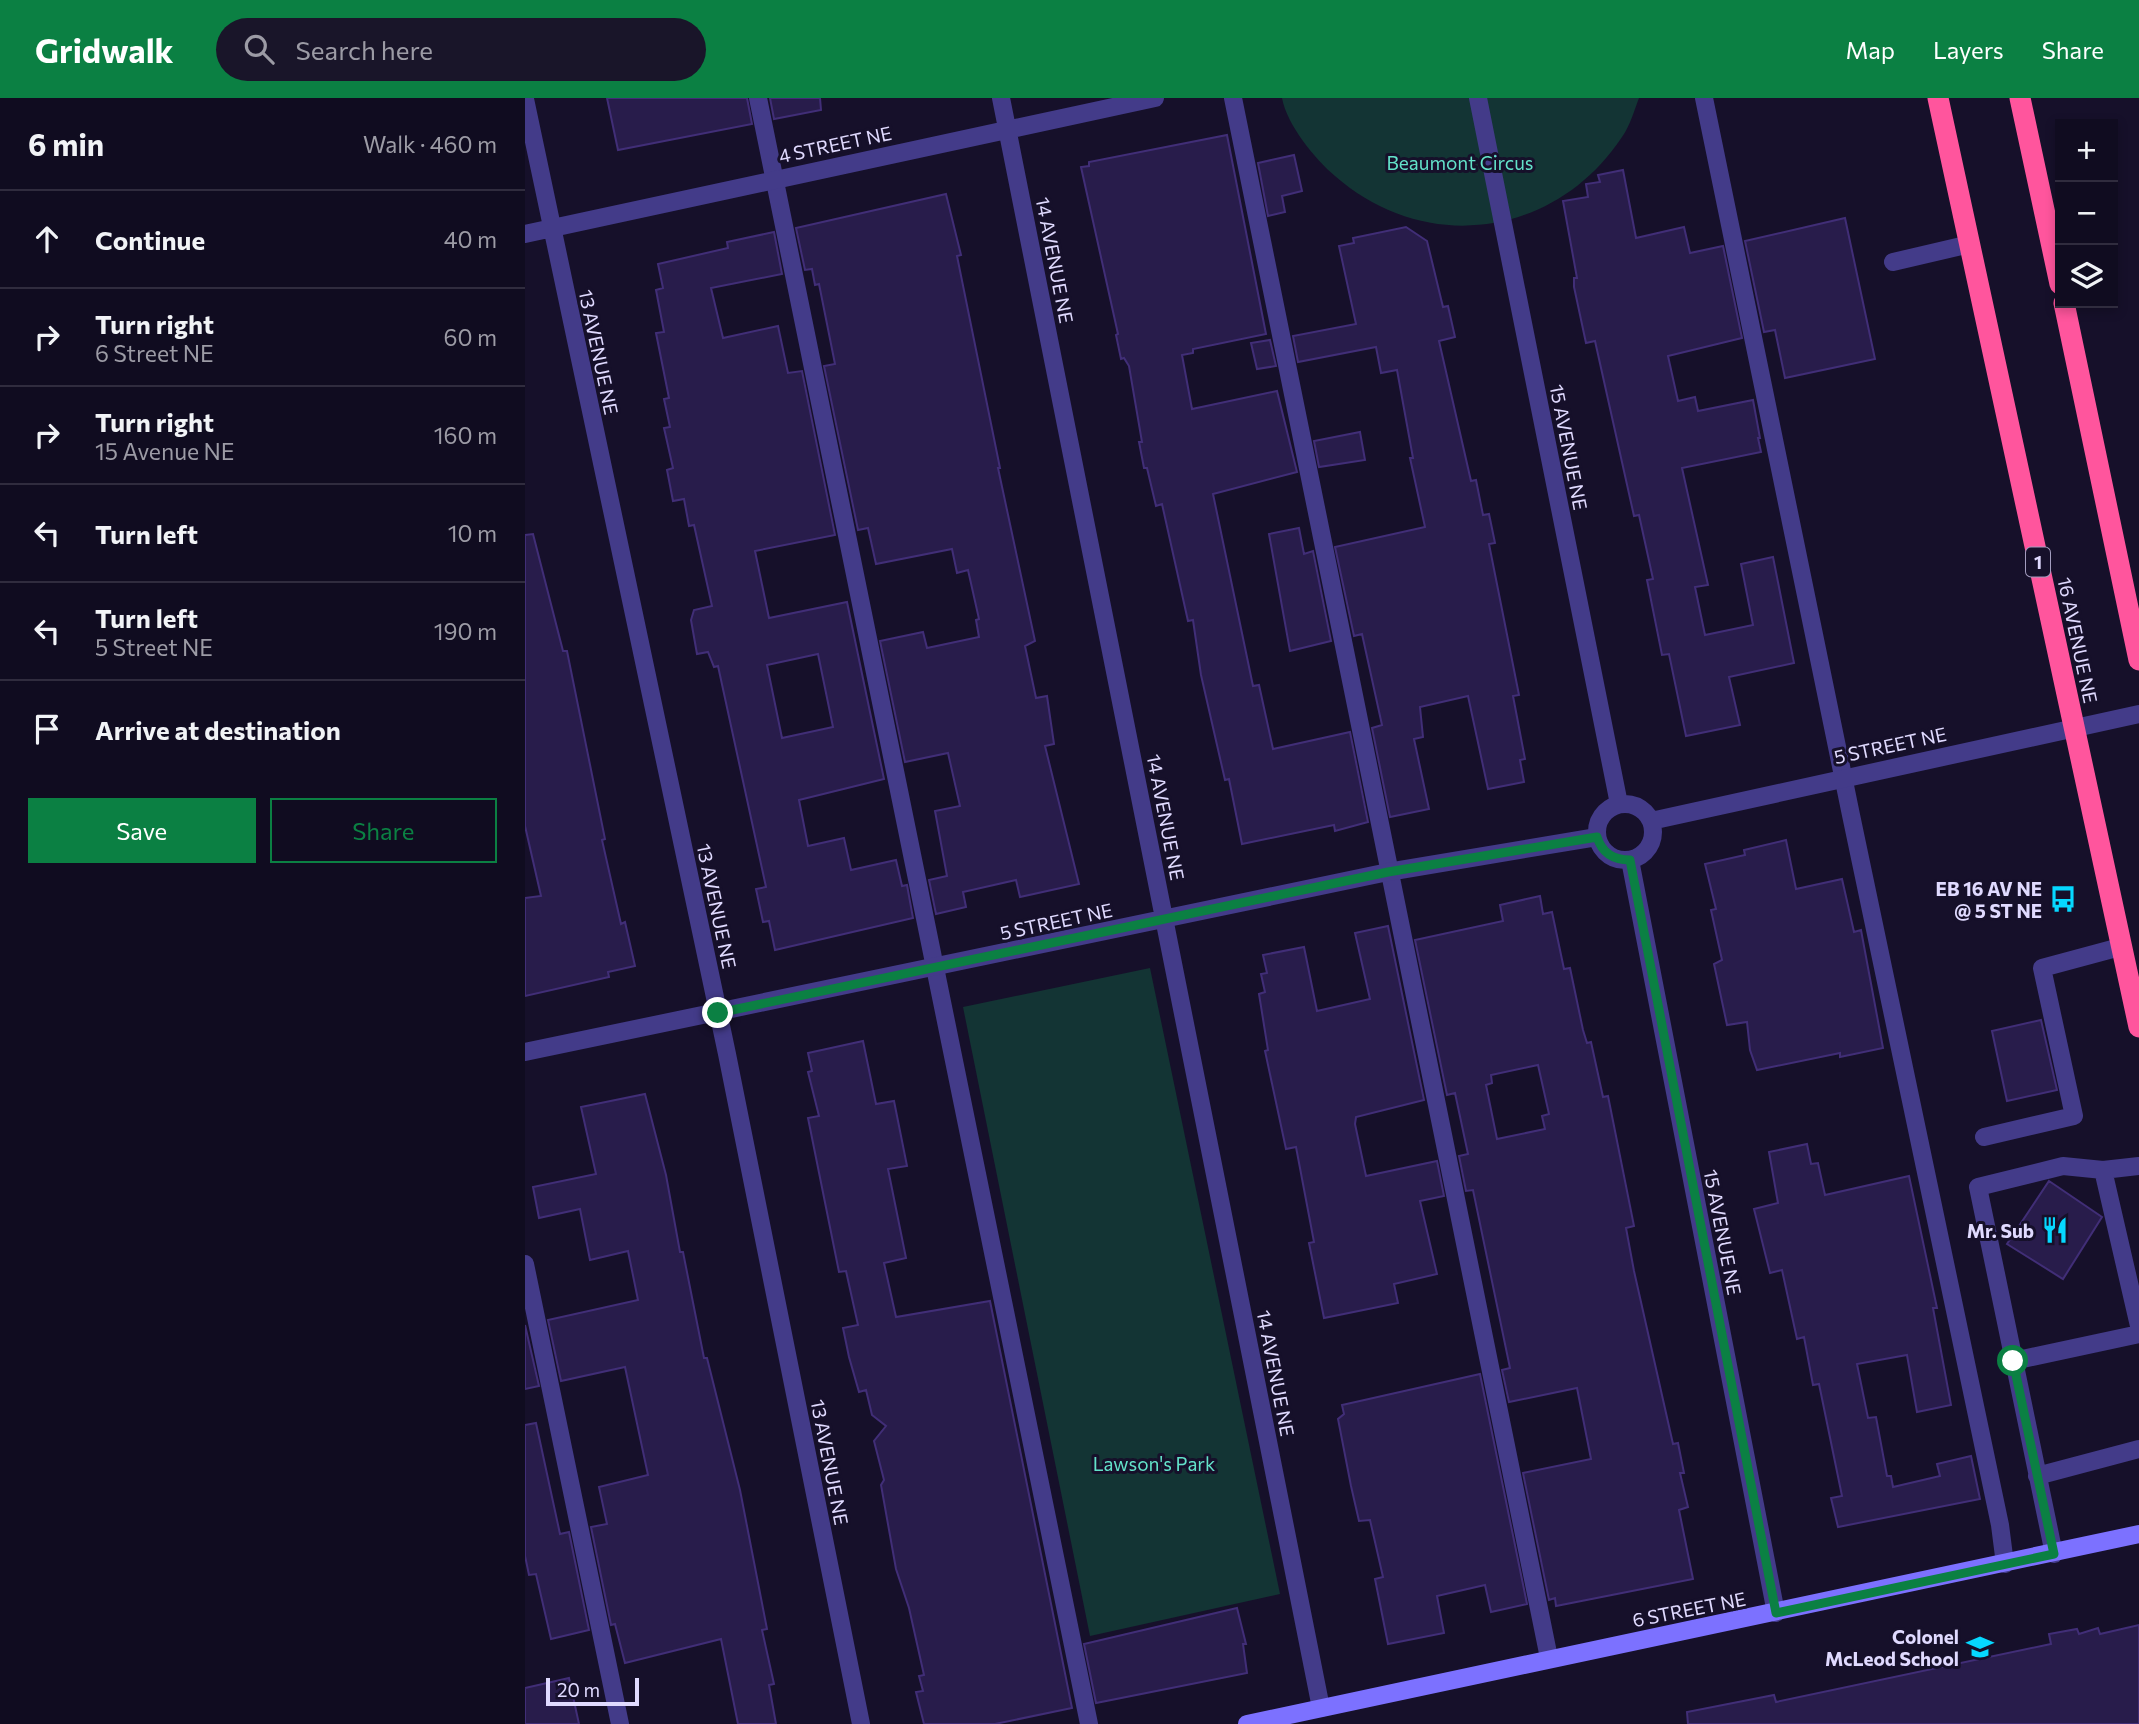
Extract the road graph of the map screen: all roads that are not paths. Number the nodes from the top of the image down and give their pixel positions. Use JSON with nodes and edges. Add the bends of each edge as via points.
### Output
{"nodes":[{"id":1,"x":758,"y":98,"type":"edge"},
{"id":2,"x":1001,"y":98,"type":"edge"},
{"id":3,"x":1155,"y":98,"type":"edge"},
{"id":4,"x":1233,"y":98,"type":"edge"},
{"id":5,"x":1478,"y":98,"type":"edge"},
{"id":6,"x":1704,"y":98,"type":"edge"},
{"id":7,"x":1938,"y":98,"type":"edge"},
{"id":8,"x":2020,"y":98,"type":"edge"},
{"id":9,"x":525,"y":99,"type":"edge"},
{"id":10,"x":1007,"y":129,"type":"junction"},
{"id":11,"x":774,"y":179,"type":"junction"},
{"id":12,"x":552,"y":229,"type":"junction"},
{"id":13,"x":525,"y":234,"type":"edge"},
{"id":14,"x":1969,"y":244,"type":"junction"},
{"id":15,"x":2055,"y":261,"type":"edge"},
{"id":16,"x":1893,"y":262,"type":"dead end"},
{"id":17,"x":2065,"y":308,"type":"edge"},
{"id":18,"x":2139,"y":660,"type":"edge"},
{"id":19,"x":2139,"y":714,"type":"edge"},
{"id":20,"x":2073,"y":727,"type":"junction"},
{"id":21,"x":1843,"y":777,"type":"junction"},
{"id":22,"x":1619,"y":804,"type":"junction"},
{"id":23,"x":1651,"y":821,"type":"junction"},
{"id":24,"x":1597,"y":837,"type":"junction"},
{"id":25,"x":1630,"y":860,"type":"junction"},
{"id":26,"x":1388,"y":872,"type":"junction"},
{"id":27,"x":1164,"y":919,"type":"junction"},
{"id":28,"x":2120,"y":947,"type":"junction"},
{"id":29,"x":935,"y":969,"type":"junction"},
{"id":30,"x":718,"y":1013,"type":"junction"},
{"id":31,"x":2139,"y":1027,"type":"edge"},
{"id":32,"x":525,"y":1052,"type":"edge"},
{"id":33,"x":1984,"y":1137,"type":"dead end"},
{"id":34,"x":2139,"y":1166,"type":"edge"},
{"id":35,"x":2103,"y":1170,"type":"junction"},
{"id":36,"x":525,"y":1264,"type":"edge"},
{"id":37,"x":2139,"y":1326,"type":"edge"},
{"id":38,"x":2139,"y":1334,"type":"edge"},
{"id":39,"x":2013,"y":1361,"type":"junction"},
{"id":40,"x":2139,"y":1449,"type":"edge"},
{"id":41,"x":2037,"y":1476,"type":"junction"},
{"id":42,"x":2139,"y":1534,"type":"edge"},
{"id":43,"x":2054,"y":1554,"type":"junction"},
{"id":44,"x":2005,"y":1564,"type":"junction"},
{"id":45,"x":1776,"y":1613,"type":"junction"},
{"id":46,"x":1549,"y":1658,"type":"junction"},
{"id":47,"x":1321,"y":1708,"type":"junction"},
{"id":48,"x":619,"y":1724,"type":"edge"},
{"id":49,"x":861,"y":1724,"type":"edge"},
{"id":50,"x":1089,"y":1724,"type":"edge"},
{"id":51,"x":1247,"y":1724,"type":"edge"}],
"edges":[{"from":1,"to":11,"type":"street"},
{"from":2,"to":10,"type":"street","name":"14 AVENUE NE"},
{"from":3,"to":10,"type":"street","name":"4 STREET NE"},
{"from":4,"to":26,"type":"street"},
{"from":5,"to":22,"type":"street","name":"15 AVENUE NE"},
{"from":6,"to":21,"type":"street"},
{"from":7,"to":14,"type":"highway","name":"16 AVENUE NE","number":"1"},
{"from":8,"to":15,"type":"highway"},
{"from":9,"to":12,"type":"street","name":"13 AVENUE NE"},
{"from":10,"to":11,"type":"street","name":"4 STREET NE"},
{"from":10,"to":27,"type":"street","name":"14 AVENUE NE"},
{"from":11,"to":12,"type":"street","name":"4 STREET NE"},
{"from":11,"to":29,"type":"street"},
{"from":12,"to":13,"type":"street","name":"4 STREET NE"},
{"from":12,"to":30,"type":"street","name":"13 AVENUE NE"},
{"from":14,"to":16,"type":"street"},
{"from":14,"to":20,"type":"highway","name":"16 AVENUE NE","number":"1"},
{"from":17,"to":18,"type":"highway"},
{"from":19,"to":20,"type":"street","name":"5 STREET NE"},
{"from":20,"to":21,"type":"street","name":"5 STREET NE"},
{"from":20,"to":28,"type":"highway","name":"16 AVENUE NE","number":"1"},
{"from":21,"to":23,"type":"street","name":"5 STREET NE"},
{"from":21,"to":44,"type":"street","via":[[1998,1512]]},
{"from":22,"to":23,"type":"street","via":[[1638,807]]},
{"from":22,"to":24,"type":"street","via":[[1604,812]]},
{"from":23,"to":25,"type":"street","via":[[1650,846]]},
{"from":24,"to":25,"type":"street","via":[[1605,852]]},
{"from":24,"to":26,"type":"street","name":"5 STREET NE"},
{"from":25,"to":45,"type":"street","name":"15 AVENUE NE"},
{"from":26,"to":27,"type":"street","name":"5 STREET NE"},
{"from":26,"to":46,"type":"street"},
{"from":27,"to":29,"type":"street","name":"5 STREET NE"},
{"from":27,"to":47,"type":"street","name":"14 AVENUE NE"},
{"from":28,"to":31,"type":"highway","name":"16 AVENUE NE","number":"1"},
{"from":28,"to":33,"type":"street","via":[[2042,968],[2074,1116]]},
{"from":29,"to":30,"type":"street","name":"5 STREET NE"},
{"from":29,"to":50,"type":"street"},
{"from":30,"to":32,"type":"street","name":"5 STREET NE"},
{"from":30,"to":49,"type":"street","name":"13 AVENUE NE"},
{"from":34,"to":35,"type":"street"},
{"from":35,"to":37,"type":"street"},
{"from":35,"to":39,"type":"street","via":[[2063,1166],[1978,1187]]},
{"from":36,"to":48,"type":"street"},
{"from":38,"to":39,"type":"street"},
{"from":39,"to":41,"type":"street"},
{"from":40,"to":41,"type":"street"},
{"from":41,"to":43,"type":"street"},
{"from":42,"to":43,"type":"street","name":"6 STREET NE"},
{"from":43,"to":44,"type":"street","name":"6 STREET NE"},
{"from":44,"to":45,"type":"street","name":"6 STREET NE"},
{"from":45,"to":46,"type":"street","name":"6 STREET NE"},
{"from":46,"to":47,"type":"street","name":"6 STREET NE"},
{"from":47,"to":51,"type":"street","name":"6 STREET NE"}]}
